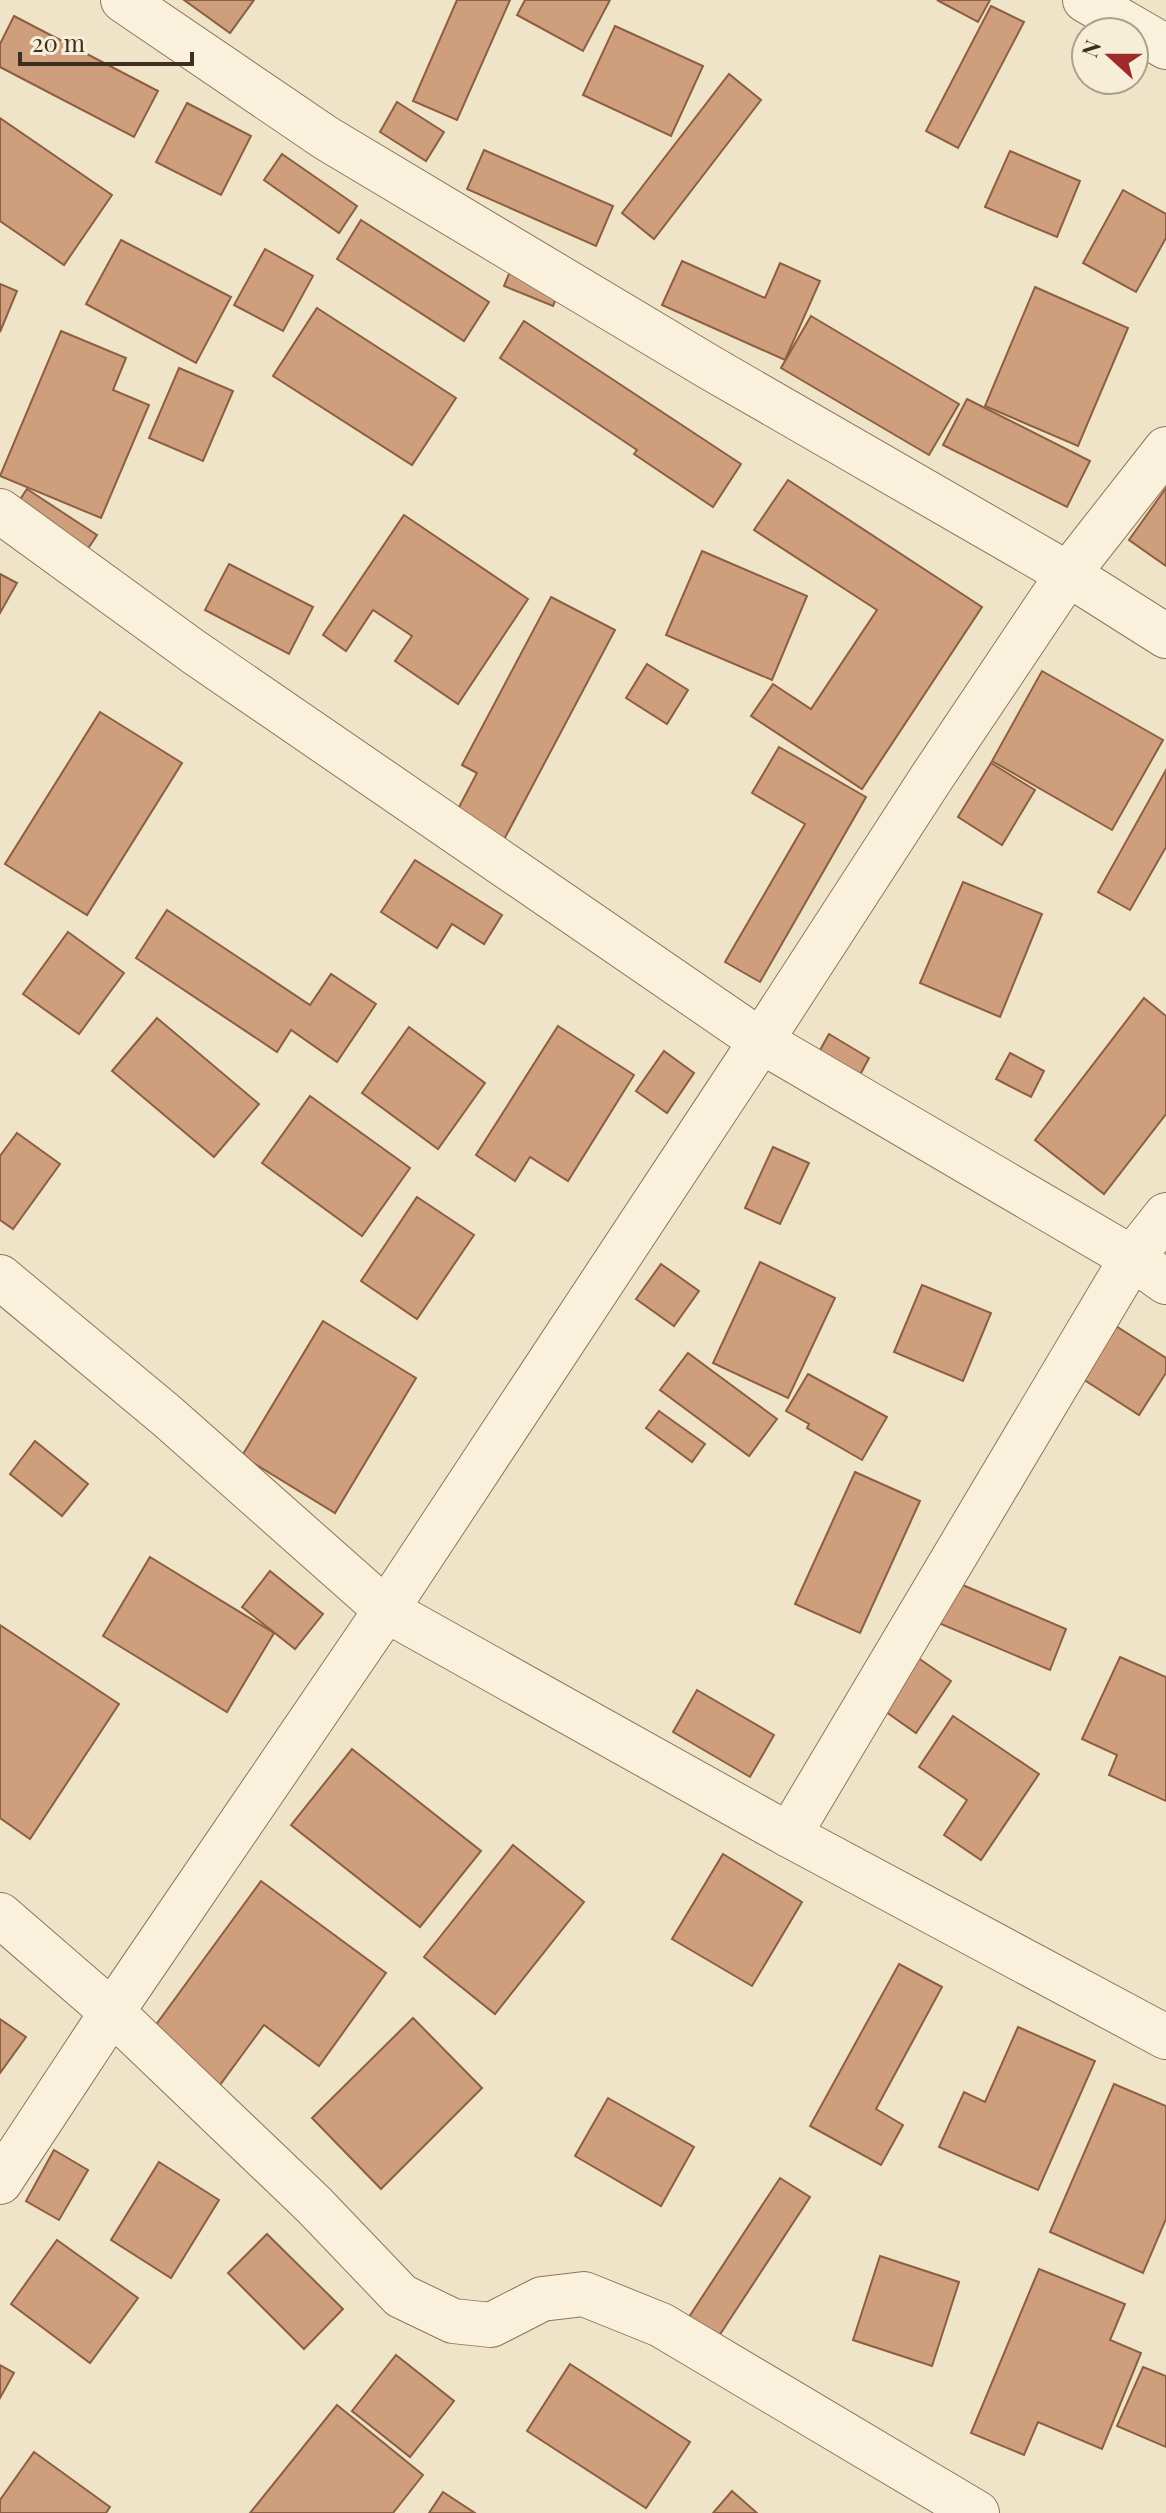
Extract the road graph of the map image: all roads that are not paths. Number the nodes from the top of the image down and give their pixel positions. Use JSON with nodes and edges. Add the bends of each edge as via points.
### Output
{"nodes":[{"id":1,"x":123,"y":0,"type":"edge"},
{"id":2,"x":1085,"y":0,"type":"edge"},
{"id":3,"x":1166,"y":47,"type":"edge"},
{"id":4,"x":1166,"y":449,"type":"edge"},
{"id":5,"x":0,"y":511,"type":"edge"},
{"id":6,"x":1068,"y":574,"type":"junction"},
{"id":7,"x":1166,"y":636,"type":"edge"},
{"id":8,"x":761,"y":1041,"type":"junction"},
{"id":9,"x":1166,"y":1215,"type":"edge"},
{"id":10,"x":1149,"y":1270,"type":"edge"},
{"id":11,"x":0,"y":1277,"type":"edge"},
{"id":12,"x":386,"y":1610,"type":"junction"},
{"id":13,"x":789,"y":1835,"type":"junction"},
{"id":14,"x":0,"y":1915,"type":"edge"},
{"id":15,"x":112,"y":2012,"type":"junction"},
{"id":16,"x":1166,"y":2037,"type":"edge"},
{"id":17,"x":0,"y":2182,"type":"edge"},
{"id":18,"x":977,"y":2513,"type":"edge"}],
"edges":[{"from":1,"to":6,"type":"street","via":[[326,138]]},
{"from":2,"to":3,"type":"street"},
{"from":4,"to":6,"type":"street"},
{"from":5,"to":8,"type":"street","via":[[194,652]]},
{"from":6,"to":7,"type":"street"},
{"from":6,"to":8,"type":"street"},
{"from":8,"to":10,"type":"street"},
{"from":8,"to":12,"type":"street"},
{"from":9,"to":10,"type":"street"},
{"from":10,"to":13,"type":"street"},
{"from":11,"to":12,"type":"street"},
{"from":12,"to":13,"type":"street"},
{"from":12,"to":15,"type":"street"},
{"from":13,"to":16,"type":"street"},
{"from":14,"to":15,"type":"street"},
{"from":15,"to":17,"type":"street"},
{"from":15,"to":18,"type":"street","via":[[401,2296],[453,2321],[491,2325],[542,2299],[584,2294],[661,2325]]}]}
